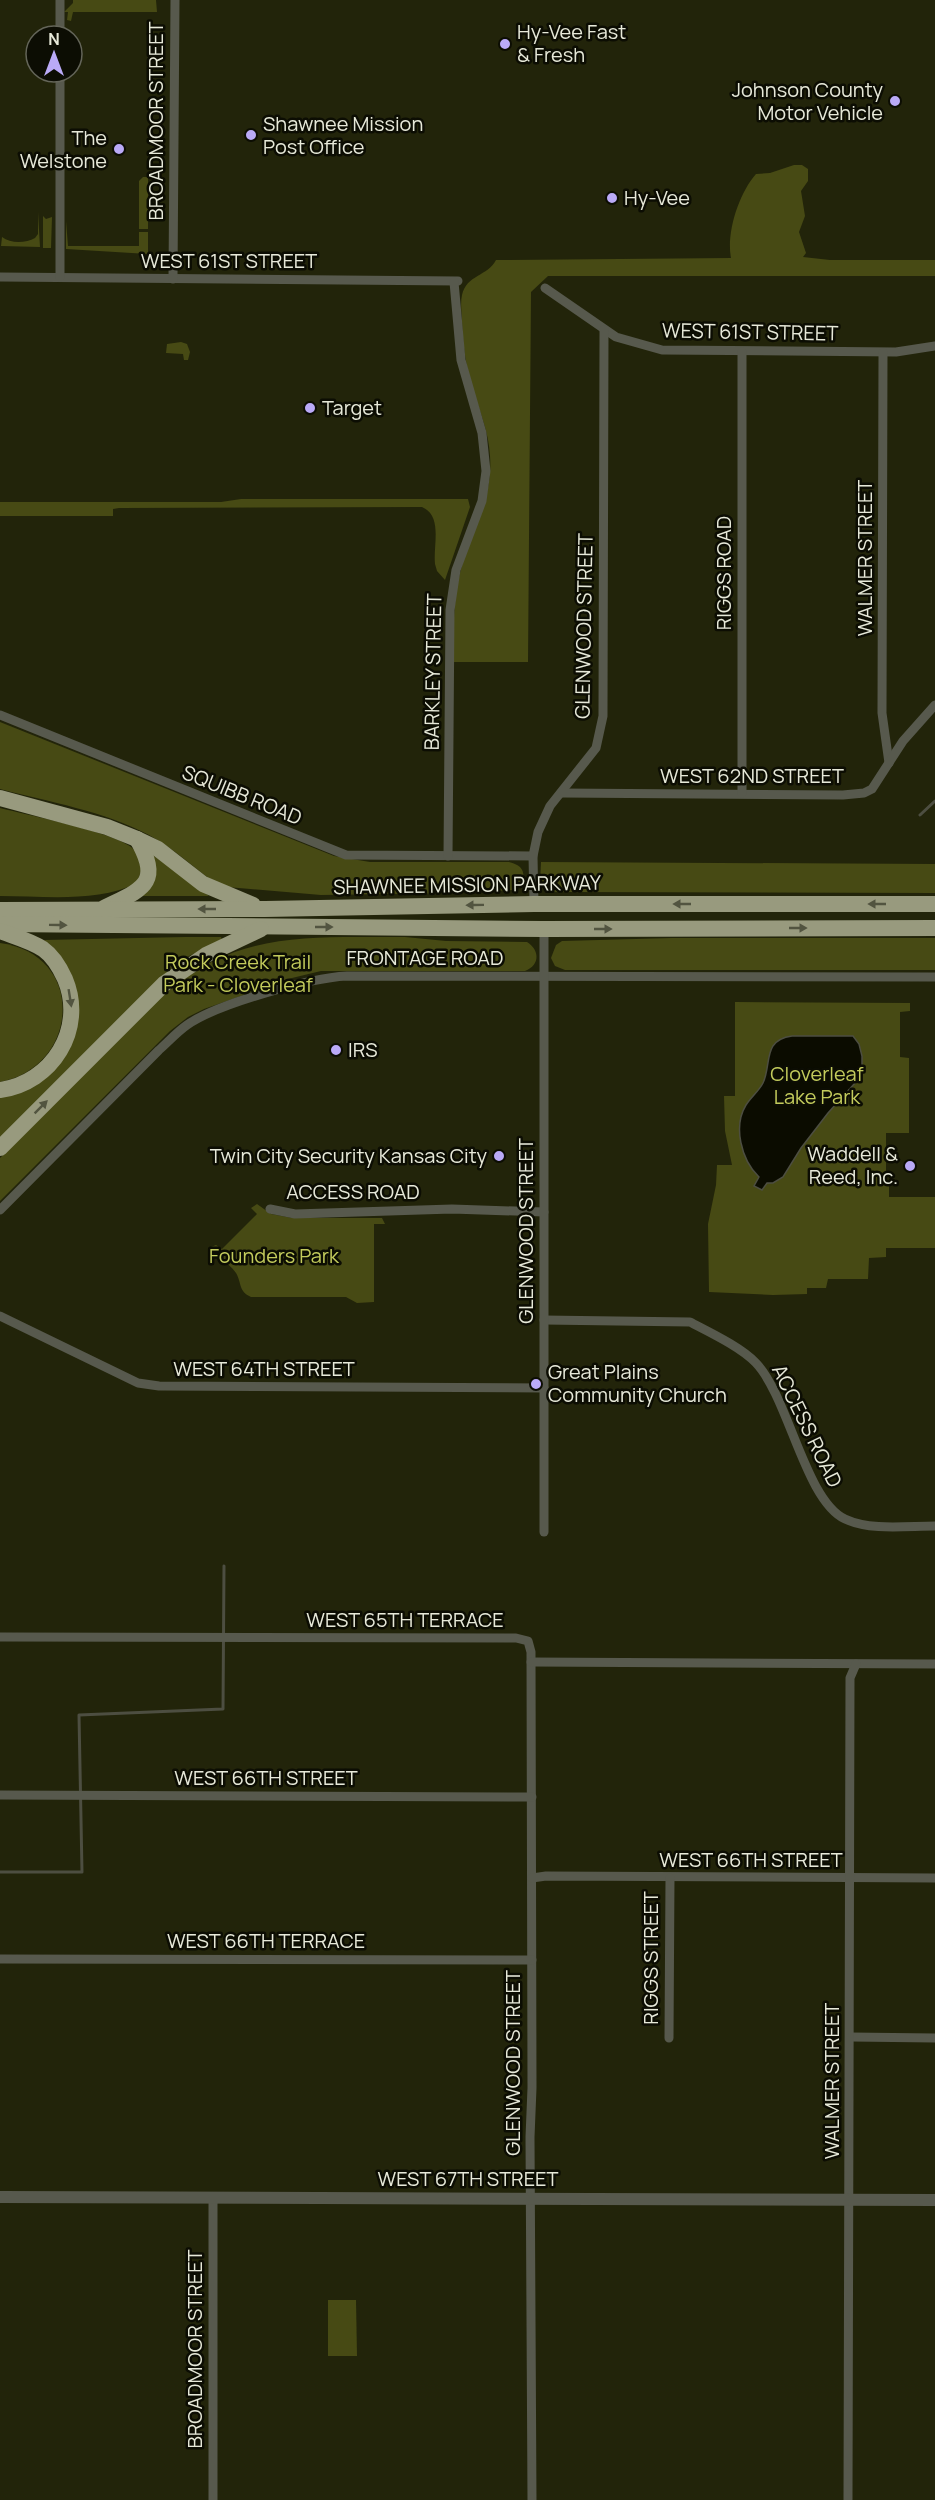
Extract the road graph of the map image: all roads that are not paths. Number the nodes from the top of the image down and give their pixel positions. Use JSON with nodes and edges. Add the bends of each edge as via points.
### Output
{"nodes":[{"id":1,"x":60,"y":0,"type":"edge"},
{"id":2,"x":175,"y":0,"type":"edge"},
{"id":3,"x":60,"y":24,"type":"edge"},
{"id":4,"x":60,"y":84,"type":"edge"},
{"id":5,"x":0,"y":277,"type":"edge"},
{"id":6,"x":60,"y":277,"type":"junction"},
{"id":7,"x":174,"y":279,"type":"junction"},
{"id":8,"x":456,"y":281,"type":"joint"},
{"id":9,"x":545,"y":288,"type":"dead end"},
{"id":10,"x":604,"y":330,"type":"junction"},
{"id":11,"x":935,"y":346,"type":"edge"},
{"id":12,"x":742,"y":352,"type":"junction"},
{"id":13,"x":883,"y":353,"type":"junction"},
{"id":14,"x":935,"y":705,"type":"edge"},
{"id":15,"x":0,"y":715,"type":"edge"},
{"id":16,"x":889,"y":764,"type":"junction"},
{"id":17,"x":561,"y":793,"type":"junction"},
{"id":18,"x":742,"y":794,"type":"junction"},
{"id":19,"x":0,"y":798,"type":"edge"},
{"id":20,"x":137,"y":839,"type":"junction"},
{"id":21,"x":448,"y":856,"type":"junction"},
{"id":22,"x":533,"y":856,"type":"junction"},
{"id":23,"x":534,"y":904,"type":"junction"},
{"id":24,"x":573,"y":904,"type":"junction"},
{"id":25,"x":935,"y":904,"type":"edge"},
{"id":26,"x":265,"y":909,"type":"junction"},
{"id":27,"x":0,"y":910,"type":"edge"},
{"id":28,"x":101,"y":910,"type":"junction"},
{"id":29,"x":0,"y":924,"type":"edge"},
{"id":30,"x":266,"y":927,"type":"junction"},
{"id":31,"x":935,"y":928,"type":"edge"},
{"id":32,"x":503,"y":929,"type":"junction"},
{"id":33,"x":544,"y":929,"type":"junction"},
{"id":34,"x":0,"y":931,"type":"edge"},
{"id":35,"x":545,"y":976,"type":"junction"},
{"id":36,"x":935,"y":977,"type":"edge"},
{"id":37,"x":0,"y":1090,"type":"edge"},
{"id":38,"x":0,"y":1148,"type":"edge"},
{"id":39,"x":270,"y":1209,"type":"dead end"},
{"id":40,"x":0,"y":1210,"type":"edge"},
{"id":41,"x":544,"y":1212,"type":"junction"},
{"id":42,"x":0,"y":1316,"type":"edge"},
{"id":43,"x":544,"y":1320,"type":"junction"},
{"id":44,"x":544,"y":1388,"type":"junction"},
{"id":45,"x":935,"y":1526,"type":"edge"},
{"id":46,"x":544,"y":1532,"type":"dead end"},
{"id":47,"x":0,"y":1637,"type":"edge"},
{"id":48,"x":531,"y":1662,"type":"junction"},
{"id":49,"x":856,"y":1664,"type":"junction"},
{"id":50,"x":935,"y":1664,"type":"edge"},
{"id":51,"x":0,"y":1796,"type":"edge"},
{"id":52,"x":532,"y":1797,"type":"junction"},
{"id":53,"x":531,"y":1878,"type":"junction"},
{"id":54,"x":669,"y":1878,"type":"junction"},
{"id":55,"x":850,"y":1878,"type":"junction"},
{"id":56,"x":935,"y":1878,"type":"edge"},
{"id":57,"x":0,"y":1959,"type":"edge"},
{"id":58,"x":532,"y":1960,"type":"junction"},
{"id":59,"x":669,"y":2037,"type":"dead end"},
{"id":60,"x":850,"y":2037,"type":"junction"},
{"id":61,"x":935,"y":2038,"type":"edge"},
{"id":62,"x":0,"y":2197,"type":"edge"},
{"id":63,"x":213,"y":2198,"type":"junction"},
{"id":64,"x":531,"y":2199,"type":"junction"},
{"id":65,"x":850,"y":2200,"type":"junction"},
{"id":66,"x":935,"y":2200,"type":"edge"},
{"id":67,"x":213,"y":2500,"type":"edge"},
{"id":68,"x":532,"y":2500,"type":"edge"},
{"id":69,"x":848,"y":2500,"type":"edge"}],
"edges":[{"from":1,"to":3,"type":"street"},
{"from":2,"to":7,"type":"street","name":"BROADMOOR STREET"},
{"from":4,"to":6,"type":"street"},
{"from":5,"to":6,"type":"street","name":"WEST 61ST STREET"},
{"from":6,"to":7,"type":"street","name":"WEST 61ST STREET"},
{"from":7,"to":8,"type":"street","name":"WEST 61ST STREET"},
{"from":8,"to":21,"type":"street","name":"BARKLEY STREET","via":[[461,360],[482,433],[486,471],[482,501],[456,570],[450,610]]},
{"from":9,"to":10,"type":"street","name":"WEST 61ST STREET"},
{"from":10,"to":12,"type":"street","name":"WEST 61ST STREET","via":[[623,340],[662,350]]},
{"from":10,"to":17,"type":"street","name":"GLENWOOD STREET","via":[[603,709],[596,748]]},
{"from":11,"to":13,"type":"street","name":"WEST 61ST STREET"},
{"from":12,"to":13,"type":"street","name":"WEST 61ST STREET"},
{"from":12,"to":18,"type":"street","name":"RIGGS ROAD"},
{"from":13,"to":16,"type":"street","name":"WALMER STREET","via":[[882,713]]},
{"from":14,"to":16,"type":"street","name":"WEST 62ND STREET","via":[[911,730]]},
{"from":15,"to":21,"type":"street","name":"SQUIBB ROAD","via":[[341,853]]},
{"from":16,"to":18,"type":"street","name":"WEST 62ND STREET","via":[[874,786],[864,793]]},
{"from":17,"to":18,"type":"street","name":"WEST 62ND STREET"},
{"from":17,"to":22,"type":"street","name":"GLENWOOD STREET","via":[[546,813]]},
{"from":19,"to":20,"type":"highway"},
{"from":20,"to":26,"type":"highway","via":[[158,849],[202,884]]},
{"from":20,"to":28,"type":"highway","via":[[148,858],[147,879],[138,891]]},
{"from":21,"to":22,"type":"street"},
{"from":22,"to":23,"type":"street","name":"GLENWOOD STREET"},
{"from":23,"to":24,"type":"highway","name":"SHAWNEE MISSION PARKWAY"},
{"from":23,"to":26,"type":"highway","name":"SHAWNEE MISSION PARKWAY","one_way":true},
{"from":23,"to":32,"type":"highway"},
{"from":25,"to":24,"type":"highway","name":"SHAWNEE MISSION PARKWAY","one_way":true},
{"from":24,"to":33,"type":"highway","via":[[550,919]]},
{"from":26,"to":28,"type":"highway","name":"SHAWNEE MISSION PARKWAY","one_way":true},
{"from":27,"to":28,"type":"highway","name":"SHAWNEE MISSION PARKWAY"},
{"from":29,"to":30,"type":"highway","name":"SHAWNEE MISSION PARKWAY","one_way":true},
{"from":30,"to":32,"type":"highway","name":"SHAWNEE MISSION PARKWAY","one_way":true},
{"from":38,"to":30,"type":"highway","one_way":true,"via":[[165,983],[206,955]]},
{"from":33,"to":31,"type":"highway","name":"SHAWNEE MISSION PARKWAY","one_way":true},
{"from":32,"to":33,"type":"highway","name":"SHAWNEE MISSION PARKWAY"},
{"from":33,"to":35,"type":"street","name":"GLENWOOD STREET"},
{"from":34,"to":37,"type":"highway","one_way":true,"via":[[42,948],[54,961],[69,989],[72,1013],[66,1038],[52,1062],[28,1081]]},
{"from":35,"to":36,"type":"street","name":"FRONTAGE ROAD"},
{"from":35,"to":40,"type":"street","name":"FRONTAGE ROAD","via":[[327,977],[201,1018],[159,1050]]},
{"from":35,"to":41,"type":"street","name":"GLENWOOD STREET"},
{"from":39,"to":41,"type":"street","name":"ACCESS ROAD","via":[[295,1214],[452,1209]]},
{"from":41,"to":43,"type":"street","name":"GLENWOOD STREET"},
{"from":42,"to":44,"type":"street","name":"WEST 64TH STREET","via":[[138,1383],[159,1386]]},
{"from":43,"to":44,"type":"street","name":"GLENWOOD STREET"},
{"from":43,"to":45,"type":"street","name":"ACCESS ROAD","via":[[690,1322],[755,1362],[770,1385],[825,1504],[843,1518],[863,1526]]},
{"from":44,"to":46,"type":"street","name":"GLENWOOD STREET"},
{"from":47,"to":48,"type":"street","name":"WEST 65TH TERRACE","via":[[516,1638],[528,1641]]},
{"from":48,"to":49,"type":"street"},
{"from":48,"to":52,"type":"street","name":"GLENWOOD STREET"},
{"from":49,"to":50,"type":"street"},
{"from":49,"to":55,"type":"street","name":"WALMER STREET","via":[[850,1678]]},
{"from":51,"to":52,"type":"street","name":"WEST 66TH STREET"},
{"from":52,"to":53,"type":"street","name":"GLENWOOD STREET"},
{"from":53,"to":54,"type":"street","name":"WEST 66TH STREET"},
{"from":53,"to":58,"type":"street","name":"GLENWOOD STREET"},
{"from":54,"to":55,"type":"street","name":"WEST 66TH STREET"},
{"from":54,"to":59,"type":"street","name":"RIGGS STREET"},
{"from":55,"to":56,"type":"street","name":"WEST 66TH STREET"},
{"from":55,"to":60,"type":"street","name":"WALMER STREET"},
{"from":57,"to":58,"type":"street","name":"WEST 66TH TERRACE"},
{"from":58,"to":64,"type":"street","name":"GLENWOOD STREET"},
{"from":60,"to":61,"type":"street"},
{"from":60,"to":65,"type":"street","name":"WALMER STREET"},
{"from":62,"to":63,"type":"street","name":"WEST 67TH STREET"},
{"from":63,"to":64,"type":"street","name":"WEST 67TH STREET"},
{"from":63,"to":67,"type":"street","name":"BROADMOOR STREET"},
{"from":64,"to":65,"type":"street","name":"WEST 67TH STREET"},
{"from":64,"to":68,"type":"street","name":"GLENWOOD STREET"},
{"from":65,"to":66,"type":"street","name":"WEST 67TH STREET"},
{"from":65,"to":69,"type":"street","name":"WALMER STREET"}]}
